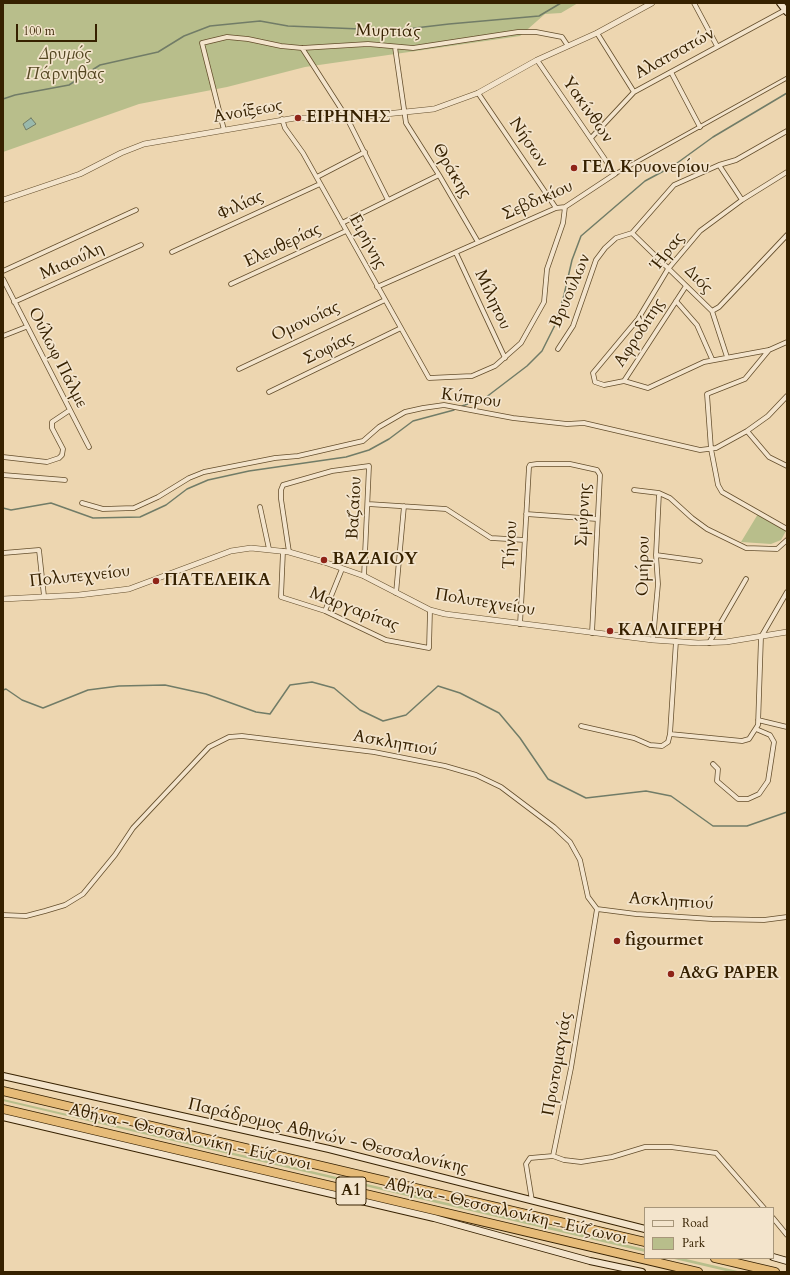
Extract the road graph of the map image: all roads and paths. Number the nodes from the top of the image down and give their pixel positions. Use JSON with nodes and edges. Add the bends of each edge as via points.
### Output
{"nodes":[{"id":1,"x":652,"y":3,"type":"edge"},
{"id":2,"x":694,"y":3,"type":"edge"},
{"id":3,"x":780,"y":3,"type":"edge"},
{"id":4,"x":786,"y":10,"type":"edge"},
{"id":5,"x":597,"y":33,"type":"junction"},
{"id":6,"x":568,"y":46,"type":"junction"},
{"id":7,"x":717,"y":46,"type":"junction"},
{"id":8,"x":395,"y":47,"type":"junction"},
{"id":9,"x":302,"y":48,"type":"junction"},
{"id":10,"x":537,"y":60,"type":"junction"},
{"id":11,"x":671,"y":72,"type":"junction"},
{"id":12,"x":787,"y":78,"type":"edge"},
{"id":13,"x":634,"y":92,"type":"junction"},
{"id":14,"x":478,"y":93,"type":"junction"},
{"id":15,"x":403,"y":113,"type":"junction"},
{"id":16,"x":347,"y":118,"type":"junction"},
{"id":17,"x":282,"y":120,"type":"junction"},
{"id":18,"x":700,"y":127,"type":"junction"},
{"id":19,"x":224,"y":130,"type":"junction"},
{"id":20,"x":787,"y":131,"type":"edge"},
{"id":21,"x":591,"y":138,"type":"junction"},
{"id":22,"x":365,"y":152,"type":"junction"},
{"id":23,"x":719,"y":164,"type":"junction"},
{"id":24,"x":787,"y":173,"type":"edge"},
{"id":25,"x":615,"y":174,"type":"junction"},
{"id":26,"x":439,"y":176,"type":"junction"},
{"id":27,"x":317,"y":177,"type":"junction"},
{"id":28,"x":320,"y":184,"type":"junction"},
{"id":29,"x":3,"y":200,"type":"edge"},
{"id":30,"x":388,"y":200,"type":"junction"},
{"id":31,"x":742,"y":200,"type":"junction"},
{"id":32,"x":565,"y":207,"type":"junction"},
{"id":33,"x":556,"y":208,"type":"junction"},
{"id":34,"x":136,"y":210,"type":"dead end"},
{"id":35,"x":342,"y":223,"type":"junction"},
{"id":36,"x":346,"y":231,"type":"junction"},
{"id":37,"x":632,"y":233,"type":"junction"},
{"id":38,"x":787,"y":235,"type":"edge"},
{"id":39,"x":478,"y":242,"type":"junction"},
{"id":40,"x":141,"y":245,"type":"dead end"},
{"id":41,"x":172,"y":252,"type":"dead end"},
{"id":42,"x":456,"y":253,"type":"junction"},
{"id":43,"x":668,"y":269,"type":"junction"},
{"id":44,"x":3,"y":271,"type":"edge"},
{"id":45,"x":3,"y":279,"type":"edge"},
{"id":46,"x":231,"y":284,"type":"dead end"},
{"id":47,"x":686,"y":286,"type":"junction"},
{"id":48,"x":377,"y":287,"type":"junction"},
{"id":49,"x":385,"y":300,"type":"junction"},
{"id":50,"x":676,"y":301,"type":"junction"},
{"id":51,"x":14,"y":302,"type":"junction"},
{"id":52,"x":712,"y":311,"type":"junction"},
{"id":53,"x":26,"y":327,"type":"junction"},
{"id":54,"x":401,"y":328,"type":"junction"},
{"id":55,"x":3,"y":336,"type":"edge"},
{"id":56,"x":787,"y":342,"type":"edge"},
{"id":57,"x":558,"y":349,"type":"dead end"},
{"id":58,"x":769,"y":350,"type":"junction"},
{"id":59,"x":727,"y":357,"type":"junction"},
{"id":60,"x":505,"y":358,"type":"junction"},
{"id":61,"x":712,"y":359,"type":"junction"},
{"id":62,"x":239,"y":369,"type":"dead end"},
{"id":63,"x":593,"y":373,"type":"joint"},
{"id":64,"x":624,"y":381,"type":"junction"},
{"id":65,"x":269,"y":392,"type":"dead end"},
{"id":66,"x":787,"y":396,"type":"edge"},
{"id":67,"x":70,"y":410,"type":"junction"},
{"id":68,"x":747,"y":430,"type":"junction"},
{"id":69,"x":88,"y":447,"type":"dead end"},
{"id":70,"x":711,"y":449,"type":"junction"},
{"id":71,"x":3,"y":457,"type":"edge"},
{"id":72,"x":787,"y":466,"type":"edge"},
{"id":73,"x":529,"y":467,"type":"joint"},
{"id":74,"x":3,"y":475,"type":"edge"},
{"id":75,"x":65,"y":480,"type":"dead end"},
{"id":76,"x":634,"y":490,"type":"dead end"},
{"id":77,"x":659,"y":493,"type":"junction"},
{"id":78,"x":82,"y":503,"type":"dead end"},
{"id":79,"x":368,"y":504,"type":"junction"},
{"id":80,"x":404,"y":506,"type":"junction"},
{"id":81,"x":260,"y":507,"type":"dead end"},
{"id":82,"x":526,"y":514,"type":"junction"},
{"id":83,"x":597,"y":519,"type":"junction"},
{"id":84,"x":787,"y":529,"type":"edge"},
{"id":85,"x":525,"y":540,"type":"junction"},
{"id":86,"x":787,"y":541,"type":"edge"},
{"id":87,"x":269,"y":549,"type":"junction"},
{"id":88,"x":286,"y":552,"type":"junction"},
{"id":89,"x":3,"y":553,"type":"edge"},
{"id":90,"x":656,"y":555,"type":"junction"},
{"id":91,"x":700,"y":561,"type":"dead end"},
{"id":92,"x":342,"y":569,"type":"junction"},
{"id":93,"x":364,"y":576,"type":"junction"},
{"id":94,"x":746,"y":579,"type":"dead end"},
{"id":95,"x":787,"y":592,"type":"edge"},
{"id":96,"x":396,"y":593,"type":"junction"},
{"id":97,"x":44,"y":596,"type":"junction"},
{"id":98,"x":3,"y":599,"type":"edge"},
{"id":99,"x":430,"y":610,"type":"junction"},
{"id":100,"x":325,"y":611,"type":"junction"},
{"id":101,"x":520,"y":624,"type":"junction"},
{"id":102,"x":787,"y":632,"type":"edge"},
{"id":103,"x":592,"y":633,"type":"junction"},
{"id":104,"x":761,"y":637,"type":"junction"},
{"id":105,"x":653,"y":640,"type":"junction"},
{"id":106,"x":676,"y":641,"type":"junction"},
{"id":107,"x":709,"y":642,"type":"junction"},
{"id":108,"x":758,"y":720,"type":"junction"},
{"id":109,"x":581,"y":726,"type":"dead end"},
{"id":110,"x":787,"y":727,"type":"edge"},
{"id":111,"x":756,"y":729,"type":"junction"},
{"id":112,"x":670,"y":734,"type":"junction"},
{"id":113,"x":713,"y":764,"type":"dead end"},
{"id":114,"x":597,"y":909,"type":"junction"},
{"id":115,"x":3,"y":915,"type":"edge"},
{"id":116,"x":787,"y":917,"type":"edge"},
{"id":117,"x":3,"y":1076,"type":"edge"},
{"id":118,"x":3,"y":1091,"type":"edge"},
{"id":119,"x":3,"y":1109,"type":"edge"},
{"id":120,"x":3,"y":1117,"type":"edge"},
{"id":121,"x":553,"y":1156,"type":"junction"},
{"id":122,"x":532,"y":1202,"type":"junction"},
{"id":123,"x":763,"y":1207,"type":"edge"},
{"id":124,"x":774,"y":1219,"type":"edge"},
{"id":125,"x":644,"y":1229,"type":"edge"},
{"id":126,"x":787,"y":1235,"type":"edge"},
{"id":127,"x":644,"y":1242,"type":"edge"},
{"id":128,"x":774,"y":1257,"type":"edge"},
{"id":129,"x":719,"y":1259,"type":"edge"},
{"id":130,"x":787,"y":1261,"type":"edge"},
{"id":131,"x":642,"y":1272,"type":"edge"},
{"id":132,"x":698,"y":1272,"type":"edge"},
{"id":133,"x":774,"y":1272,"type":"edge"}],
"edges":[{"from":1,"to":5,"type":"street","name":"Ανοίξεως"},
{"from":2,"to":7,"type":"street"},
{"from":3,"to":4,"type":"main road"},
{"from":4,"to":7,"type":"street","name":"Αλατσατών"},
{"from":5,"to":6,"type":"street","name":"Ανοίξεως"},
{"from":5,"to":13,"type":"street"},
{"from":6,"to":8,"type":"street","name":"Μυρτιάς","via":[[562,37],[536,32],[518,32],[413,48]]},
{"from":6,"to":10,"type":"street","name":"Ανοίξεως"},
{"from":7,"to":11,"type":"street","name":"Αλατσατών"},
{"from":8,"to":9,"type":"street","name":"Μυρτιάς","via":[[368,44]]},
{"from":8,"to":15,"type":"street","name":"Θράκης"},
{"from":9,"to":16,"type":"street"},
{"from":9,"to":19,"type":"street","name":"Μυρτιάς","via":[[234,38],[202,43]]},
{"from":10,"to":14,"type":"street","name":"Ανοίξεως"},
{"from":10,"to":21,"type":"street","name":"Υακίνθων"},
{"from":11,"to":13,"type":"street","name":"Αλατσατών"},
{"from":11,"to":18,"type":"street"},
{"from":12,"to":18,"type":"street","name":"Σεβδικίου"},
{"from":13,"to":21,"type":"street","name":"Αλατσατών"},
{"from":14,"to":15,"type":"street","name":"Ανοίξεως","via":[[434,109]]},
{"from":14,"to":33,"type":"street","name":"Νήσων"},
{"from":15,"to":16,"type":"street","name":"Ανοίξεως"},
{"from":15,"to":26,"type":"street","name":"Θράκης","via":[[406,124]]},
{"from":16,"to":17,"type":"street","name":"Ανοίξεως"},
{"from":16,"to":22,"type":"street"},
{"from":17,"to":19,"type":"street","name":"Ανοίξεως"},
{"from":17,"to":27,"type":"street","name":"Ειρήνης"},
{"from":18,"to":25,"type":"street","name":"Σεβδικίου"},
{"from":19,"to":29,"type":"street","name":"Ανοίξεως","via":[[144,144],[80,174]]},
{"from":20,"to":23,"type":"street","name":"Βρυούλων","via":[[736,160]]},
{"from":21,"to":25,"type":"street","name":"Υακίνθων"},
{"from":22,"to":27,"type":"street"},
{"from":22,"to":30,"type":"street"},
{"from":23,"to":31,"type":"street"},
{"from":23,"to":37,"type":"street","name":"Βρυούλων","via":[[674,185]]},
{"from":24,"to":31,"type":"street","name":"Ήρας"},
{"from":25,"to":32,"type":"street","name":"Σεβδικίου"},
{"from":26,"to":30,"type":"street"},
{"from":26,"to":39,"type":"street","name":"Θράκης"},
{"from":27,"to":28,"type":"street","name":"Ειρήνης"},
{"from":28,"to":35,"type":"street","name":"Ειρήνης"},
{"from":28,"to":41,"type":"street","name":"Φιλίας"},
{"from":30,"to":35,"type":"street"},
{"from":31,"to":43,"type":"street","name":"Ήρας","via":[[700,231]]},
{"from":32,"to":33,"type":"street","name":"Σεβδικίου"},
{"from":32,"to":60,"type":"street","via":[[563,223],[547,269],[544,302],[521,343]]},
{"from":33,"to":39,"type":"street","name":"Σεβδικίου"},
{"from":34,"to":44,"type":"street"},
{"from":35,"to":36,"type":"street","name":"Ειρήνης"},
{"from":36,"to":46,"type":"street","name":"Ελευθερίας"},
{"from":36,"to":48,"type":"street","name":"Ειρήνης"},
{"from":37,"to":43,"type":"street","name":"Διός"},
{"from":37,"to":57,"type":"street","name":"Βρυούλων","via":[[616,238],[596,260],[573,326]]},
{"from":38,"to":52,"type":"street","via":[[719,307]]},
{"from":39,"to":42,"type":"street","name":"Σεβδικίου"},
{"from":40,"to":51,"type":"street","name":"Μιαούλη"},
{"from":42,"to":48,"type":"street","name":"Σεβδικίου"},
{"from":42,"to":60,"type":"street","name":"Μίλητου"},
{"from":43,"to":47,"type":"street","name":"Διός"},
{"from":43,"to":63,"type":"street","name":"Ήρας","via":[[638,319]]},
{"from":45,"to":51,"type":"street","name":"Ούλωφ Πάλμε"},
{"from":47,"to":50,"type":"street","name":"Αφροδίτης"},
{"from":47,"to":52,"type":"street","name":"Διός"},
{"from":48,"to":49,"type":"street","name":"Ειρήνης"},
{"from":49,"to":54,"type":"street","name":"Ειρήνης"},
{"from":49,"to":62,"type":"street","name":"Ομονοίας"},
{"from":50,"to":61,"type":"street","via":[[697,325]]},
{"from":50,"to":64,"type":"street","name":"Αφροδίτης"},
{"from":51,"to":53,"type":"street","name":"Ούλωφ Πάλμε"},
{"from":52,"to":59,"type":"street","name":"Διός"},
{"from":53,"to":55,"type":"street"},
{"from":53,"to":67,"type":"street","name":"Ούλωφ Πάλμε"},
{"from":54,"to":60,"type":"street","name":"Ειρήνης","via":[[429,378],[472,376],[495,366]]},
{"from":54,"to":65,"type":"street","name":"Σοφίας"},
{"from":56,"to":58,"type":"street"},
{"from":58,"to":59,"type":"street"},
{"from":58,"to":70,"type":"street","via":[[745,378],[706,394]]},
{"from":59,"to":61,"type":"street"},
{"from":61,"to":64,"type":"street","via":[[648,388]]},
{"from":63,"to":64,"type":"street","name":"Αφροδίτης","via":[[597,384]]},
{"from":66,"to":68,"type":"street","via":[[768,416]]},
{"from":67,"to":69,"type":"street","name":"Ούλωφ Πάλμε"},
{"from":67,"to":71,"type":"street","via":[[51,424],[63,449],[59,458],[47,462]]},
{"from":68,"to":70,"type":"street"},
{"from":68,"to":72,"type":"street","via":[[769,457]]},
{"from":70,"to":78,"type":"street","name":"Κύπρου","via":[[700,450],[584,423],[567,424],[513,418],[444,405],[405,412],[379,427],[363,441],[298,456],[204,472],[134,508],[103,509]]},
{"from":70,"to":84,"type":"street","via":[[718,485],[722,492]]},
{"from":73,"to":82,"type":"street","name":"Τήνου"},
{"from":73,"to":83,"type":"street","name":"Σμύρνης","via":[[537,464],[570,464],[597,470],[600,475]]},
{"from":74,"to":75,"type":"street"},
{"from":76,"to":77,"type":"street"},
{"from":77,"to":86,"type":"street","via":[[670,498],[707,529],[746,548],[777,549]]},
{"from":77,"to":90,"type":"street","name":"Ομήρου"},
{"from":79,"to":80,"type":"street"},
{"from":79,"to":88,"type":"street","name":"Βαζαίου","via":[[369,466],[332,471],[283,485],[281,498]]},
{"from":79,"to":93,"type":"street","name":"Βαζαίου"},
{"from":80,"to":85,"type":"street","via":[[446,509],[491,538]]},
{"from":80,"to":96,"type":"street"},
{"from":81,"to":87,"type":"street"},
{"from":82,"to":83,"type":"street"},
{"from":82,"to":85,"type":"street","name":"Τήνου"},
{"from":83,"to":103,"type":"street","name":"Σμύρνης"},
{"from":85,"to":101,"type":"street","name":"Τήνου"},
{"from":87,"to":88,"type":"street","name":"Πολυτεχνείου"},
{"from":87,"to":97,"type":"street","name":"Πολυτεχνείου","via":[[231,551],[129,589]]},
{"from":88,"to":92,"type":"street","name":"Πολυτεχνείου"},
{"from":88,"to":100,"type":"street","name":"Μαργαρίτας","via":[[281,597]]},
{"from":89,"to":97,"type":"street","via":[[39,550]]},
{"from":90,"to":91,"type":"street"},
{"from":90,"to":105,"type":"street","name":"Ομήρου","via":[[658,584]]},
{"from":92,"to":93,"type":"street","name":"Πολυτεχνείου"},
{"from":92,"to":100,"type":"street"},
{"from":93,"to":96,"type":"street","name":"Πολυτεχνείου"},
{"from":94,"to":107,"type":"street"},
{"from":95,"to":104,"type":"street"},
{"from":96,"to":99,"type":"street","name":"Πολυτεχνείου"},
{"from":97,"to":98,"type":"street","name":"Πολυτεχνείου"},
{"from":99,"to":100,"type":"street","name":"Μαργαρίτας","via":[[428,648],[386,640]]},
{"from":99,"to":101,"type":"street","name":"Πολυτεχνείου"},
{"from":101,"to":103,"type":"street","name":"Πολυτεχνείου"},
{"from":102,"to":104,"type":"street","name":"Πολυτεχνείου"},
{"from":103,"to":105,"type":"street","name":"Πολυτεχνείου"},
{"from":104,"to":107,"type":"street","name":"Πολυτεχνείου"},
{"from":104,"to":108,"type":"street"},
{"from":105,"to":106,"type":"street","name":"Πολυτεχνείου"},
{"from":106,"to":107,"type":"street","name":"Πολυτεχνείου"},
{"from":106,"to":112,"type":"street"},
{"from":108,"to":110,"type":"street"},
{"from":108,"to":111,"type":"street"},
{"from":109,"to":112,"type":"street","via":[[634,738],[650,745],[662,746],[668,742]]},
{"from":111,"to":112,"type":"street","via":[[749,739],[742,741]]},
{"from":111,"to":113,"type":"street","via":[[770,735],[774,742],[768,781],[759,794],[748,799],[738,799],[717,781],[718,769]]},
{"from":114,"to":115,"type":"street","name":"Ασκληπιού","via":[[588,897],[580,860],[570,842],[554,827],[495,784],[476,775],[445,766],[381,753],[242,736],[219,741],[204,752],[133,828],[83,894],[65,905],[26,916]]},
{"from":114,"to":116,"type":"street","name":"Ασκληπιού","via":[[712,919],[764,920]]},
{"from":114,"to":121,"type":"street","name":"Πρωτομαγιάς"},
{"from":117,"to":122,"type":"main road","name":"Παράδρομος Αθηνών - Θεσσαλονίκης","via":[[227,1128],[272,1135]]},
{"from":118,"to":127,"type":"highway","name":"Αθήνα - Θεσσαλονίκη - Εύζωνοι","number":"Α1"},
{"from":119,"to":132,"type":"highway","name":"Αθήνα - Θεσσαλονίκη - Εύζωνοι","number":"Α1"},
{"from":120,"to":131,"type":"main road","via":[[434,1218],[590,1261]]},
{"from":121,"to":122,"type":"street","via":[[528,1160]]},
{"from":121,"to":123,"type":"street","via":[[581,1162],[612,1157],[645,1147],[671,1146],[712,1152],[720,1156]]},
{"from":122,"to":125,"type":"main road","name":"Παράδρομος Αθηνών - Θεσσαλονίκης"},
{"from":124,"to":126,"type":"street"},
{"from":128,"to":130,"type":"main road"},
{"from":129,"to":133,"type":"highway"}]}
